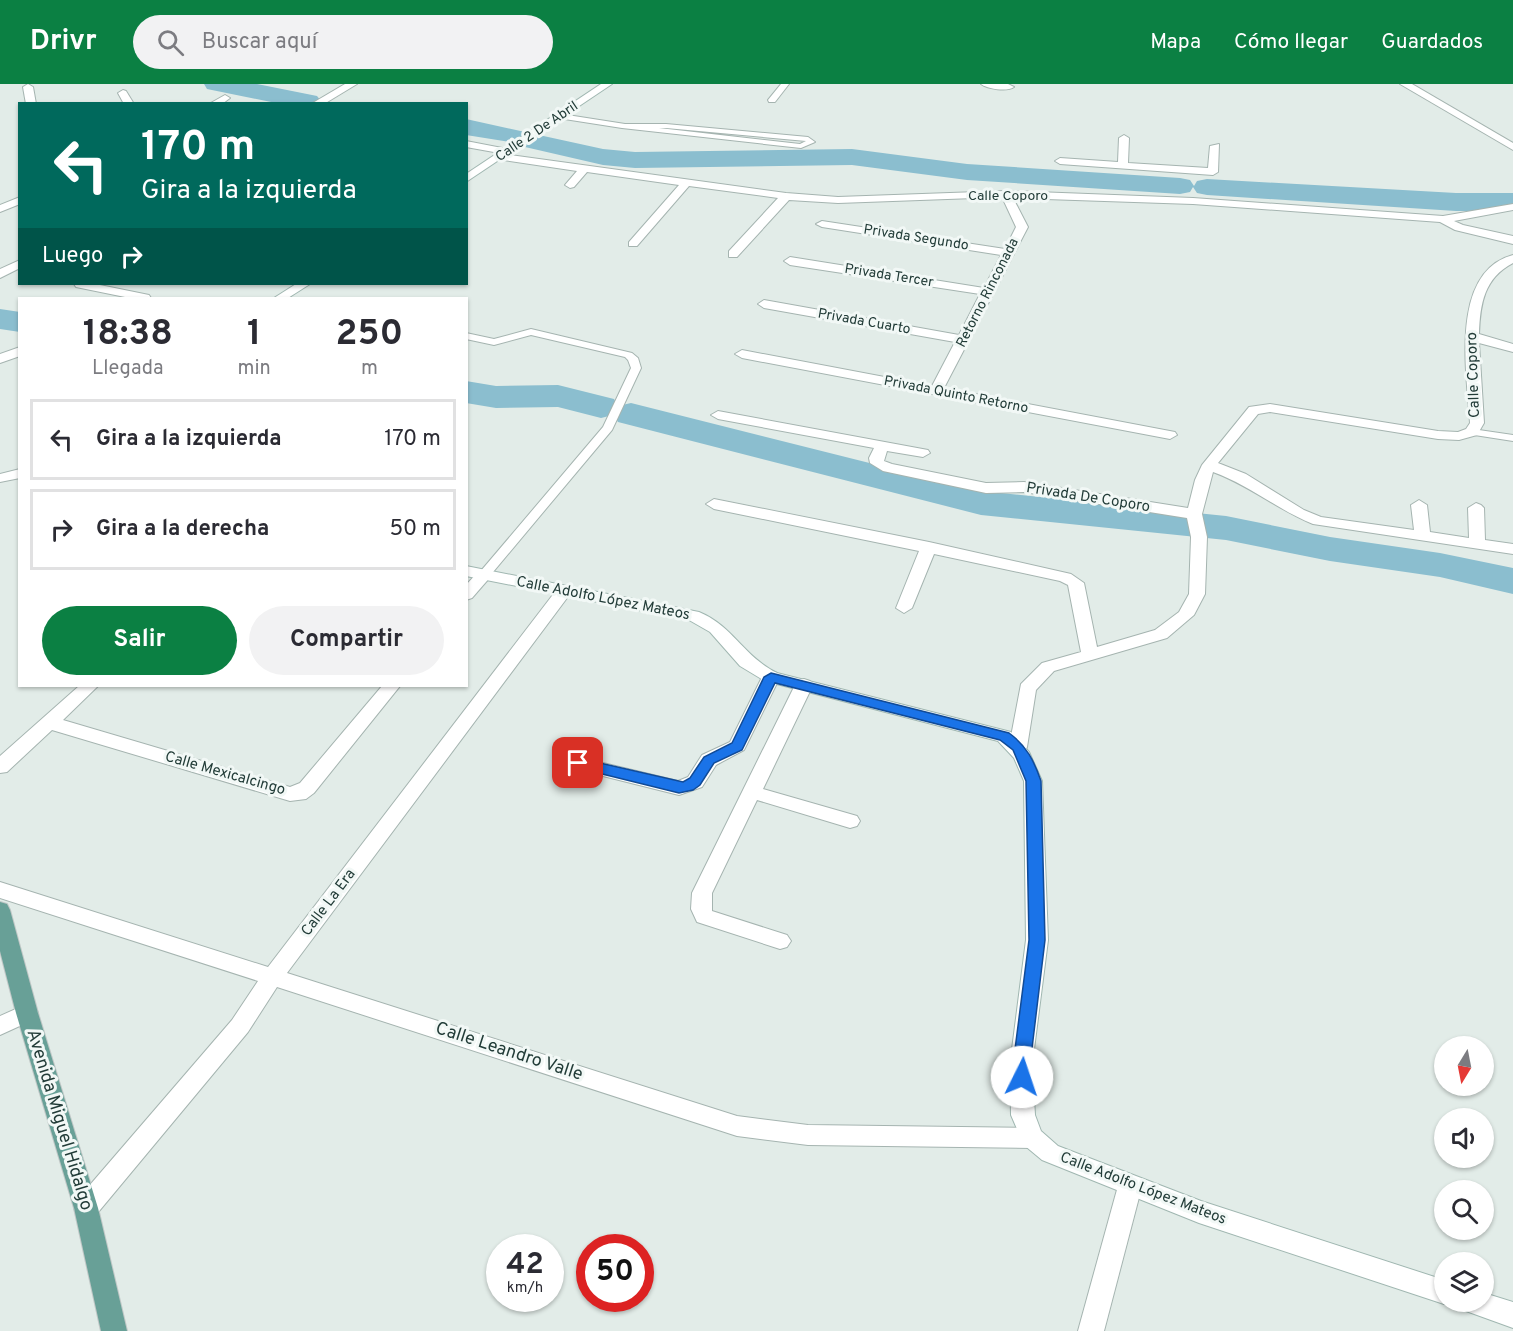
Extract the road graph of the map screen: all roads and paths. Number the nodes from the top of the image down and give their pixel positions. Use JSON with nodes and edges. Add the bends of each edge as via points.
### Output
{"nodes":[{"id":1,"x":351,"y":84,"type":"edge"},
{"id":2,"x":607,"y":84,"type":"edge"},
{"id":3,"x":785,"y":84,"type":"edge"},
{"id":4,"x":986,"y":84,"type":"edge"},
{"id":5,"x":1405,"y":84,"type":"edge"},
{"id":6,"x":28,"y":87,"type":"dead end"},
{"id":7,"x":1009,"y":87,"type":"dead end"},
{"id":8,"x":123,"y":93,"type":"dead end"},
{"id":9,"x":225,"y":98,"type":"dead end"},
{"id":10,"x":772,"y":100,"type":"dead end"},
{"id":11,"x":31,"y":102,"type":"edge"},
{"id":12,"x":128,"y":102,"type":"edge"},
{"id":13,"x":218,"y":102,"type":"edge"},
{"id":14,"x":319,"y":102,"type":"edge"},
{"id":15,"x":561,"y":116,"type":"junction"},
{"id":16,"x":622,"y":126,"type":"junction"},
{"id":17,"x":1124,"y":138,"type":"dead end"},
{"id":18,"x":468,"y":145,"type":"edge"},
{"id":19,"x":1215,"y":146,"type":"dead end"},
{"id":20,"x":1513,"y":147,"type":"edge"},
{"id":21,"x":505,"y":154,"type":"junction"},
{"id":22,"x":1060,"y":161,"type":"dead end"},
{"id":23,"x":1123,"y":166,"type":"junction"},
{"id":24,"x":584,"y":169,"type":"junction"},
{"id":25,"x":468,"y":178,"type":"edge"},
{"id":26,"x":1185,"y":179,"type":"junction"},
{"id":27,"x":686,"y":183,"type":"junction"},
{"id":28,"x":570,"y":185,"type":"dead end"},
{"id":29,"x":1006,"y":194,"type":"junction"},
{"id":30,"x":786,"y":196,"type":"junction"},
{"id":31,"x":18,"y":201,"type":"edge"},
{"id":32,"x":1193,"y":201,"type":"junction"},
{"id":33,"x":1513,"y":207,"type":"edge"},
{"id":34,"x":2,"y":208,"type":"dead end"},
{"id":35,"x":1443,"y":219,"type":"junction"},
{"id":36,"x":822,"y":224,"type":"dead end"},
{"id":37,"x":1513,"y":240,"type":"edge"},
{"id":38,"x":633,"y":244,"type":"dead end"},
{"id":39,"x":1010,"y":253,"type":"junction"},
{"id":40,"x":733,"y":254,"type":"dead end"},
{"id":41,"x":1513,"y":259,"type":"edge"},
{"id":42,"x":790,"y":261,"type":"dead end"},
{"id":43,"x":85,"y":285,"type":"edge"},
{"id":44,"x":302,"y":285,"type":"edge"},
{"id":45,"x":989,"y":292,"type":"junction"},
{"id":46,"x":140,"y":297,"type":"edge"},
{"id":47,"x":282,"y":297,"type":"edge"},
{"id":48,"x":764,"y":304,"type":"dead end"},
{"id":49,"x":468,"y":336,"type":"edge"},
{"id":50,"x":1474,"y":337,"type":"junction"},
{"id":51,"x":964,"y":340,"type":"junction"},
{"id":52,"x":1513,"y":348,"type":"edge"},
{"id":53,"x":18,"y":352,"type":"edge"},
{"id":54,"x":742,"y":354,"type":"dead end"},
{"id":55,"x":0,"y":359,"type":"edge"},
{"id":56,"x":936,"y":391,"type":"junction"},
{"id":57,"x":718,"y":415,"type":"dead end"},
{"id":58,"x":1472,"y":432,"type":"junction"},
{"id":59,"x":1170,"y":435,"type":"dead end"},
{"id":60,"x":1513,"y":438,"type":"edge"},
{"id":61,"x":883,"y":446,"type":"junction"},
{"id":62,"x":923,"y":453,"type":"dead end"},
{"id":63,"x":1209,"y":465,"type":"junction"},
{"id":64,"x":18,"y":474,"type":"edge"},
{"id":65,"x":0,"y":478,"type":"edge"},
{"id":66,"x":714,"y":504,"type":"dead end"},
{"id":67,"x":1419,"y":505,"type":"dead end"},
{"id":68,"x":1476,"y":508,"type":"dead end"},
{"id":69,"x":1194,"y":514,"type":"junction"},
{"id":70,"x":1423,"y":537,"type":"junction"},
{"id":71,"x":1477,"y":544,"type":"junction"},
{"id":72,"x":929,"y":547,"type":"junction"},
{"id":73,"x":1513,"y":549,"type":"edge"},
{"id":74,"x":475,"y":573,"type":"edge"},
{"id":75,"x":468,"y":590,"type":"edge"},
{"id":76,"x":564,"y":591,"type":"junction"},
{"id":77,"x":904,"y":608,"type":"dead end"},
{"id":78,"x":1089,"y":653,"type":"junction"},
{"id":79,"x":771,"y":677,"type":"junction"},
{"id":80,"x":804,"y":685,"type":"junction"},
{"id":81,"x":88,"y":687,"type":"edge"},
{"id":82,"x":390,"y":687,"type":"edge"},
{"id":83,"x":48,"y":722,"type":"junction"},
{"id":84,"x":1018,"y":747,"type":"junction"},
{"id":85,"x":578,"y":763,"type":"dead end"},
{"id":86,"x":0,"y":767,"type":"edge"},
{"id":87,"x":752,"y":792,"type":"junction"},
{"id":88,"x":850,"y":821,"type":"dead end"},
{"id":89,"x":0,"y":890,"type":"edge"},
{"id":90,"x":0,"y":910,"type":"edge"},
{"id":91,"x":780,"y":940,"type":"dead end"},
{"id":92,"x":273,"y":976,"type":"junction"},
{"id":93,"x":27,"y":1013,"type":"junction"},
{"id":94,"x":0,"y":1026,"type":"edge"},
{"id":95,"x":1032,"y":1138,"type":"junction"},
{"id":96,"x":1130,"y":1186,"type":"junction"},
{"id":97,"x":86,"y":1208,"type":"junction"},
{"id":98,"x":1434,"y":1289,"type":"edge"},
{"id":99,"x":1494,"y":1308,"type":"edge"},
{"id":100,"x":1513,"y":1314,"type":"edge"},
{"id":101,"x":114,"y":1331,"type":"edge"},
{"id":102,"x":1091,"y":1331,"type":"edge"}],
"edges":[{"from":1,"to":14,"type":"street"},
{"from":2,"to":15,"type":"street","name":"Calle 2 De Abril"},
{"from":3,"to":10,"type":"lane"},
{"from":4,"to":7,"type":"street"},
{"from":5,"to":20,"type":"street"},
{"from":6,"to":11,"type":"street"},
{"from":8,"to":12,"type":"street"},
{"from":9,"to":13,"type":"street"},
{"from":15,"to":16,"type":"lane"},
{"from":15,"to":21,"type":"street","name":"Calle 2 De Abril"},
{"from":16,"to":16,"type":"lane","via":[[790,145],[811,142],[666,126]]},
{"from":17,"to":23,"type":"street"},
{"from":18,"to":21,"type":"street","name":"Calle Coporo"},
{"from":19,"to":26,"type":"street","via":[[1213,172]]},
{"from":21,"to":24,"type":"street","name":"Calle Coporo"},
{"from":21,"to":25,"type":"street","name":"Calle 2 De Abril"},
{"from":22,"to":23,"type":"street"},
{"from":23,"to":26,"type":"street"},
{"from":24,"to":27,"type":"street","name":"Calle Coporo"},
{"from":24,"to":28,"type":"street"},
{"from":26,"to":32,"type":"street"},
{"from":27,"to":30,"type":"street","name":"Calle Coporo"},
{"from":27,"to":38,"type":"street"},
{"from":29,"to":30,"type":"street","name":"Calle Coporo","via":[[838,200]]},
{"from":29,"to":32,"type":"street","name":"Calle Coporo"},
{"from":29,"to":39,"type":"street","name":"Retorno Rinconada","via":[[1022,223]]},
{"from":30,"to":40,"type":"street"},
{"from":31,"to":34,"type":"street"},
{"from":32,"to":35,"type":"street","name":"Calle Coporo"},
{"from":33,"to":35,"type":"street"},
{"from":35,"to":37,"type":"street","name":"Calle Coporo","via":[[1459,228]]},
{"from":36,"to":39,"type":"street","name":"Privada Segundo"},
{"from":39,"to":45,"type":"street","name":"Retorno Rinconada"},
{"from":41,"to":50,"type":"street","name":"Calle Coporo","via":[[1488,276],[1478,292],[1472,321]]},
{"from":42,"to":45,"type":"street","name":"Privada Tercer"},
{"from":43,"to":46,"type":"street"},
{"from":44,"to":47,"type":"street"},
{"from":45,"to":51,"type":"street","name":"Retorno Rinconada"},
{"from":48,"to":51,"type":"street","name":"Privada Cuarto"},
{"from":49,"to":74,"type":"lane","via":[[494,342],[531,332],[628,355],[636,368],[608,428]]},
{"from":50,"to":52,"type":"street"},
{"from":50,"to":58,"type":"street","name":"Calle Coporo","via":[[1477,423]]},
{"from":51,"to":56,"type":"street","name":"Retorno Rinconada"},
{"from":53,"to":55,"type":"street"},
{"from":54,"to":56,"type":"street","name":"Privada Quinto Retorno"},
{"from":56,"to":59,"type":"street","name":"Privada Quinto Retorno"},
{"from":57,"to":61,"type":"street"},
{"from":58,"to":60,"type":"lane"},
{"from":58,"to":63,"type":"street","name":"Calle Coporo","via":[[1438,435],[1289,410],[1254,410]]},
{"from":61,"to":62,"type":"street"},
{"from":61,"to":69,"type":"street","name":"Privada De Coporo","via":[[876,458],[878,463],[986,488],[1024,487]]},
{"from":63,"to":69,"type":"street","name":"Calle Coporo"},
{"from":63,"to":70,"type":"street","via":[[1241,477],[1318,521]]},
{"from":64,"to":65,"type":"street"},
{"from":66,"to":72,"type":"street"},
{"from":67,"to":70,"type":"street"},
{"from":68,"to":71,"type":"street"},
{"from":69,"to":78,"type":"street","name":"Calle Coporo","via":[[1199,537],[1197,594],[1186,615],[1161,634]]},
{"from":70,"to":71,"type":"street"},
{"from":71,"to":73,"type":"street"},
{"from":72,"to":77,"type":"street"},
{"from":72,"to":78,"type":"street","via":[[1065,577],[1076,583]]},
{"from":74,"to":75,"type":"street"},
{"from":74,"to":76,"type":"street","name":"Calle Adolfo López Mateos"},
{"from":76,"to":79,"type":"street","name":"Calle Adolfo López Mateos","via":[[709,621],[744,660]]},
{"from":76,"to":92,"type":"street","name":"Calle La Era"},
{"from":78,"to":84,"type":"street","name":"Calle Coporo","via":[[1048,667],[1027,688]]},
{"from":79,"to":80,"type":"street","name":"Calle Adolfo López Mateos"},
{"from":79,"to":85,"type":"street","via":[[737,746],[709,760],[695,782],[687,786],[679,788]]},
{"from":80,"to":84,"type":"street","name":"Calle Adolfo López Mateos","via":[[1004,736]]},
{"from":80,"to":87,"type":"street"},
{"from":81,"to":83,"type":"street"},
{"from":82,"to":83,"type":"street","name":"Calle Mexicalcingo","via":[[299,794]]},
{"from":83,"to":86,"type":"street"},
{"from":84,"to":95,"type":"street","via":[[1033,781],[1037,940],[1021,1065],[1023,1115]]},
{"from":87,"to":88,"type":"street"},
{"from":87,"to":91,"type":"street","via":[[702,893],[701,909],[704,916]]},
{"from":89,"to":92,"type":"street","name":"Calle Leandro Valle"},
{"from":90,"to":93,"type":"main road","name":"Avenida Miguel Hidalgo"},
{"from":92,"to":95,"type":"street","name":"Calle Leandro Valle","via":[[737,1126],[808,1134]]},
{"from":92,"to":97,"type":"street","name":"Calle La Era","via":[[240,1026]]},
{"from":93,"to":94,"type":"street"},
{"from":93,"to":97,"type":"main road","name":"Avenida Miguel Hidalgo"},
{"from":95,"to":96,"type":"street","name":"Calle Adolfo López Mateos","via":[[1050,1153]]},
{"from":96,"to":98,"type":"street","name":"Calle Adolfo López Mateos"},
{"from":96,"to":102,"type":"street"},
{"from":97,"to":101,"type":"main road","name":"Avenida Miguel Hidalgo"},
{"from":99,"to":100,"type":"street"}]}
